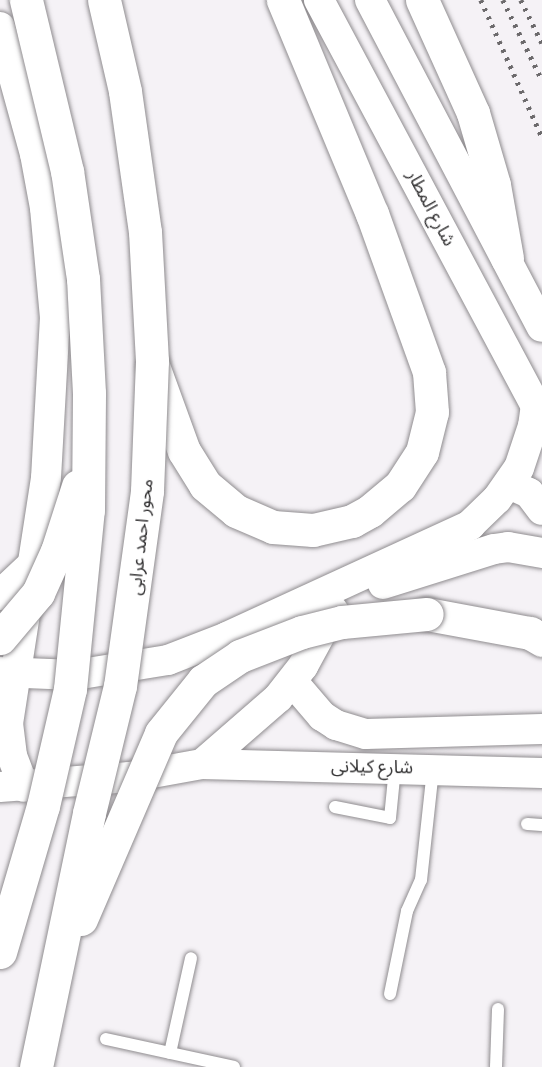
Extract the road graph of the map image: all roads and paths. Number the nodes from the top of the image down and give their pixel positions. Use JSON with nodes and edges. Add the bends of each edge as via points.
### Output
{"nodes":[{"id":1,"x":26,"y":0,"type":"edge"},
{"id":2,"x":104,"y":0,"type":"edge"},
{"id":3,"x":283,"y":0,"type":"edge"},
{"id":4,"x":319,"y":0,"type":"edge"},
{"id":5,"x":370,"y":0,"type":"edge"},
{"id":6,"x":422,"y":0,"type":"edge"},
{"id":7,"x":0,"y":27,"type":"edge"},
{"id":8,"x":507,"y":258,"type":"junction"},
{"id":9,"x":542,"y":327,"type":"edge"},
{"id":10,"x":152,"y":361,"type":"junction"},
{"id":11,"x":539,"y":411,"type":"edge"},
{"id":12,"x":89,"y":450,"type":"junction"},
{"id":13,"x":509,"y":484,"type":"junction"},
{"id":14,"x":542,"y":510,"type":"edge"},
{"id":15,"x":540,"y":549,"type":"edge"},
{"id":16,"x":34,"y":563,"type":"junction"},
{"id":17,"x":0,"y":595,"type":"edge"},
{"id":18,"x":0,"y":638,"type":"edge"},
{"id":19,"x":542,"y":640,"type":"edge"},
{"id":20,"x":8,"y":672,"type":"edge"},
{"id":21,"x":292,"y":681,"type":"junction"},
{"id":22,"x":542,"y":729,"type":"edge"},
{"id":23,"x":202,"y":764,"type":"junction"},
{"id":24,"x":395,"y":767,"type":"junction"},
{"id":25,"x":433,"y":768,"type":"junction"},
{"id":26,"x":542,"y":772,"type":"edge"},
{"id":27,"x":12,"y":787,"type":"edge"},
{"id":28,"x":335,"y":807,"type":"dead end"},
{"id":29,"x":527,"y":824,"type":"dead end"},
{"id":30,"x":542,"y":825,"type":"edge"},
{"id":31,"x":0,"y":952,"type":"edge"},
{"id":32,"x":191,"y":958,"type":"dead end"},
{"id":33,"x":51,"y":990,"type":"junction"},
{"id":34,"x":390,"y":994,"type":"dead end"},
{"id":35,"x":498,"y":1010,"type":"dead end"},
{"id":36,"x":106,"y":1039,"type":"dead end"},
{"id":37,"x":170,"y":1053,"type":"junction"},
{"id":38,"x":36,"y":1067,"type":"edge"},
{"id":39,"x":234,"y":1067,"type":"edge"},
{"id":40,"x":496,"y":1067,"type":"edge"}],
"edges":[{"from":1,"to":12,"type":"highway","bridge":true,"via":[[57,120],[75,222],[87,336]]},
{"from":2,"to":10,"type":"highway","name":"محور احمد عرابى","bridge":true,"via":[[138,167]]},
{"from":3,"to":10,"type":"highway","via":[[372,214],[429,372],[432,412],[422,452],[400,486],[370,512],[342,524],[313,530],[273,527],[236,511],[205,485],[174,429]]},
{"from":4,"to":11,"type":"street","name":"شارع المطار"},
{"from":5,"to":8,"type":"street"},
{"from":6,"to":8,"type":"highway","via":[[473,113],[494,185]]},
{"from":7,"to":16,"type":"street","via":[[35,154],[52,274],[52,425]]},
{"from":8,"to":9,"type":"street"},
{"from":10,"to":33,"type":"highway","name":"محور احمد عرابى","bridge":true,"via":[[147,491],[132,621]]},
{"from":11,"to":13,"type":"street"},
{"from":12,"to":18,"type":"highway","bridge":true,"via":[[48,573],[28,607]]},
{"from":12,"to":31,"type":"highway","bridge":true,"via":[[85,569],[70,689],[43,806]]},
{"from":13,"to":14,"type":"street","via":[[529,493]]},
{"from":13,"to":20,"type":"street","via":[[470,525],[198,650],[106,672]]},
{"from":15,"to":21,"type":"street","via":[[508,547],[462,557],[351,598],[329,614]]},
{"from":16,"to":17,"type":"street"},
{"from":16,"to":20,"type":"street"},
{"from":19,"to":33,"type":"highway","bridge":true,"via":[[495,626],[417,615],[342,622],[302,632],[260,646],[220,667],[187,697],[160,734]]},
{"from":20,"to":27,"type":"street"},
{"from":21,"to":22,"type":"street","name":"شارع كيلانى","via":[[322,716],[336,725],[366,734]]},
{"from":21,"to":23,"type":"street","via":[[278,698]]},
{"from":23,"to":24,"type":"street","name":"شارع كيلانى"},
{"from":23,"to":27,"type":"street","name":"شارع كيلانى","via":[[130,777]]},
{"from":24,"to":25,"type":"street","name":"شارع كيلانى"},
{"from":24,"to":28,"type":"lane","via":[[390,818]]},
{"from":25,"to":26,"type":"street","name":"شارع كيلانى"},
{"from":25,"to":34,"type":"lane","via":[[421,880],[407,911]]},
{"from":29,"to":30,"type":"lane"},
{"from":32,"to":37,"type":"lane"},
{"from":33,"to":38,"type":"highway","name":"محور احمد عرابى","bridge":true},
{"from":35,"to":40,"type":"lane"},
{"from":36,"to":37,"type":"lane"},
{"from":37,"to":39,"type":"lane"}]}
